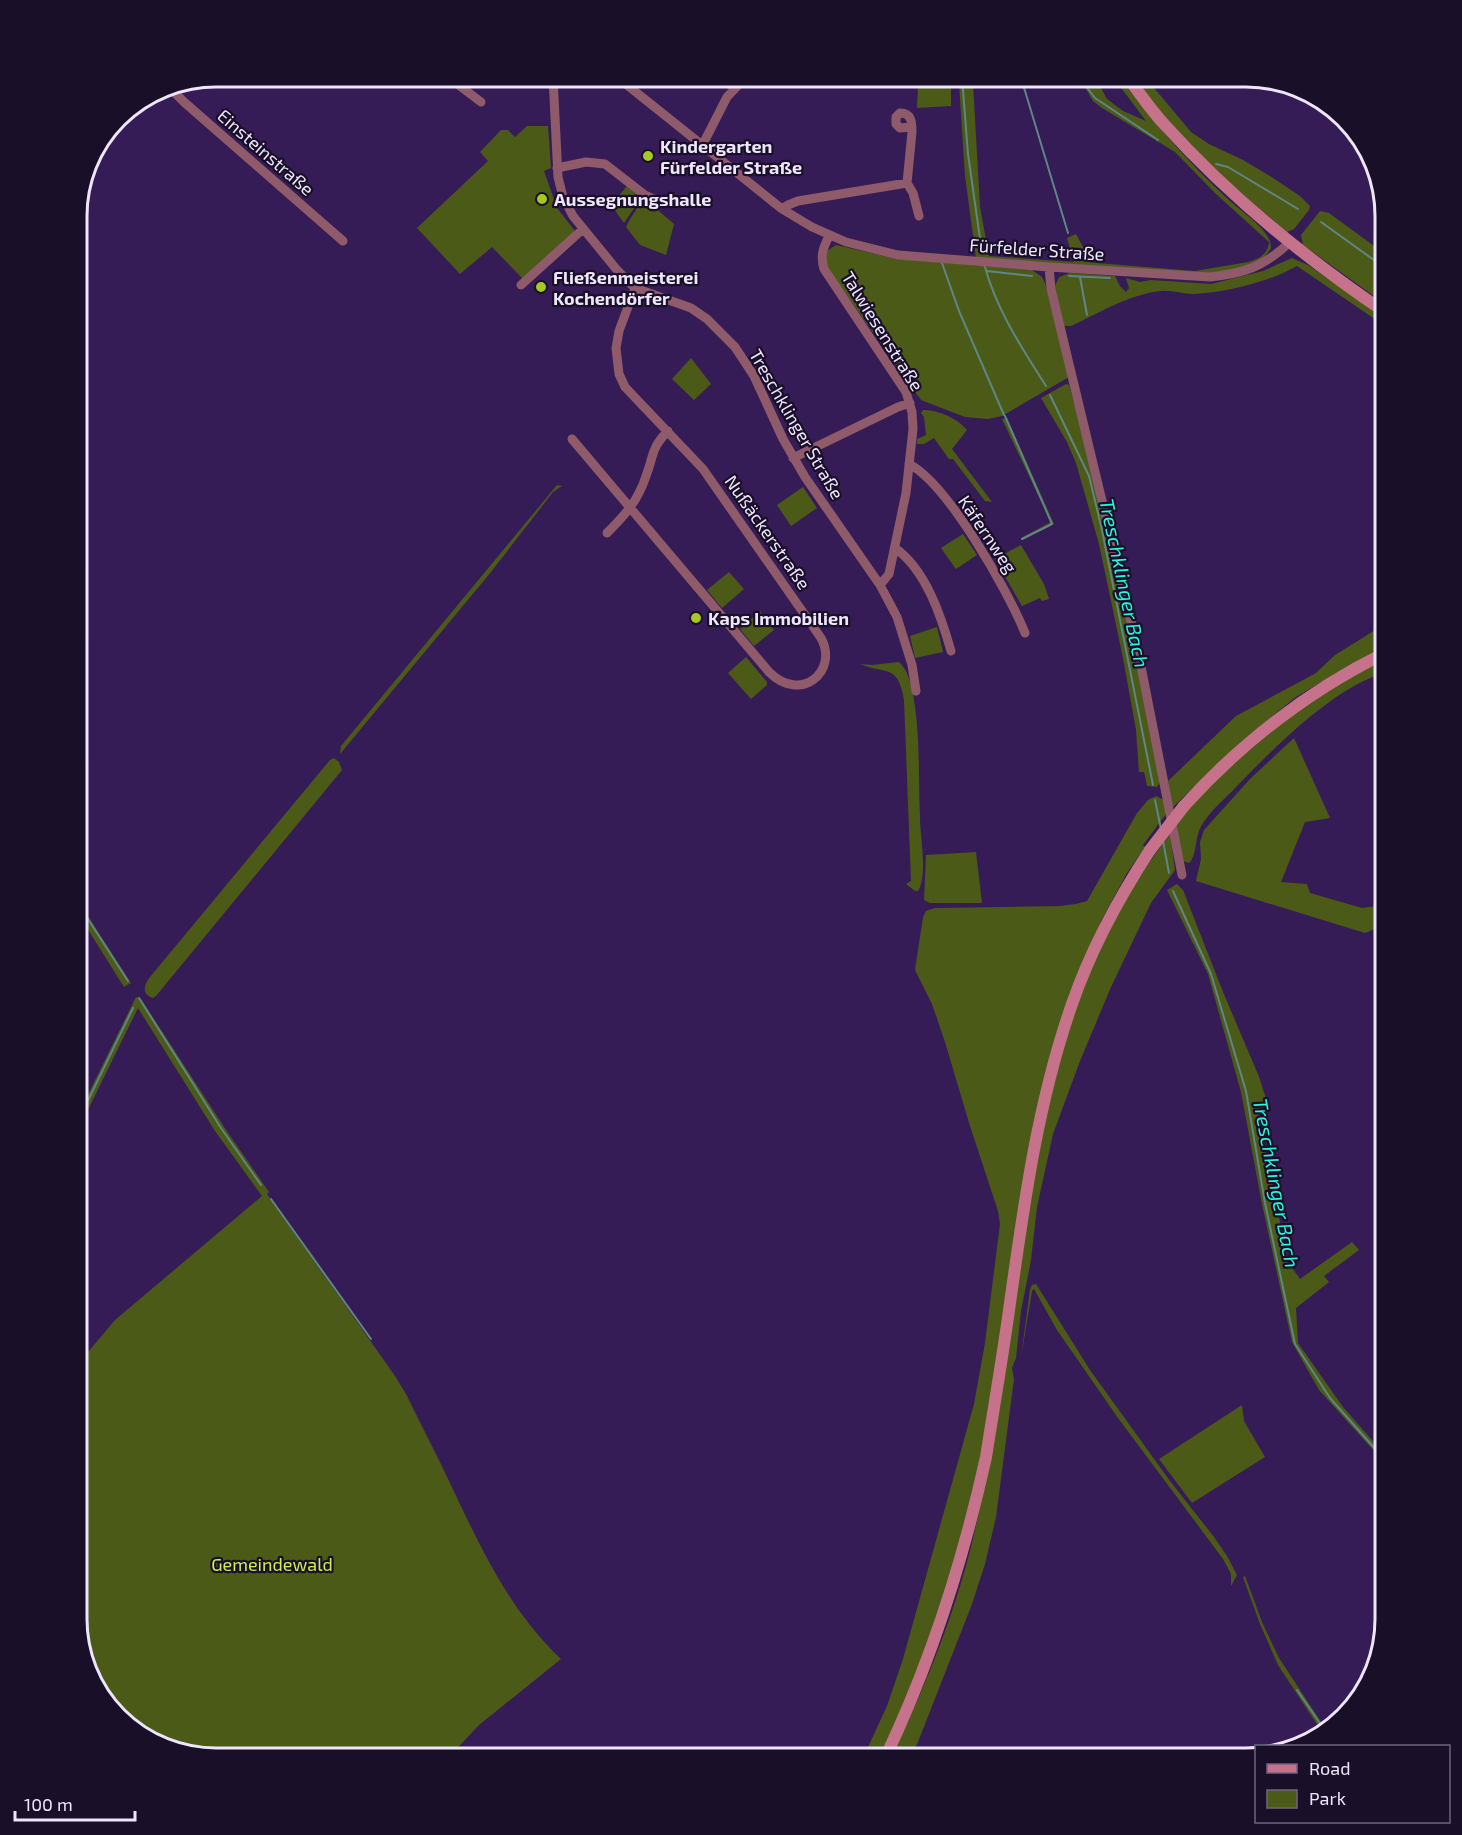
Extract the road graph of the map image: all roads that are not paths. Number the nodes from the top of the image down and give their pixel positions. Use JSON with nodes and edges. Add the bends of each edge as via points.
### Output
{"nodes":[{"id":1,"x":462,"y":87,"type":"edge"},
{"id":2,"x":553,"y":87,"type":"edge"},
{"id":3,"x":629,"y":87,"type":"edge"},
{"id":4,"x":1135,"y":87,"type":"edge"},
{"id":5,"x":733,"y":88,"type":"edge"},
{"id":6,"x":176,"y":94,"type":"edge"},
{"id":7,"x":482,"y":102,"type":"dead end"},
{"id":8,"x":912,"y":127,"type":"dead end"},
{"id":9,"x":702,"y":146,"type":"junction"},
{"id":10,"x":557,"y":168,"type":"junction"},
{"id":11,"x":907,"y":183,"type":"junction"},
{"id":12,"x":662,"y":202,"type":"dead end"},
{"id":13,"x":782,"y":209,"type":"junction"},
{"id":14,"x":919,"y":216,"type":"dead end"},
{"id":15,"x":583,"y":229,"type":"junction"},
{"id":16,"x":829,"y":236,"type":"junction"},
{"id":17,"x":343,"y":242,"type":"dead end"},
{"id":18,"x":1289,"y":243,"type":"junction"},
{"id":19,"x":1049,"y":267,"type":"junction"},
{"id":20,"x":521,"y":285,"type":"dead end"},
{"id":21,"x":635,"y":288,"type":"junction"},
{"id":22,"x":1375,"y":304,"type":"edge"},
{"id":23,"x":910,"y":403,"type":"junction"},
{"id":24,"x":668,"y":431,"type":"junction"},
{"id":25,"x":572,"y":439,"type":"dead end"},
{"id":26,"x":793,"y":458,"type":"junction"},
{"id":27,"x":909,"y":464,"type":"junction"},
{"id":28,"x":631,"y":508,"type":"junction"},
{"id":29,"x":606,"y":533,"type":"dead end"},
{"id":30,"x":895,"y":548,"type":"junction"},
{"id":31,"x":880,"y":585,"type":"junction"},
{"id":32,"x":1025,"y":633,"type":"dead end"},
{"id":33,"x":951,"y":651,"type":"dead end"},
{"id":34,"x":1375,"y":659,"type":"edge"},
{"id":35,"x":916,"y":691,"type":"dead end"},
{"id":36,"x":1182,"y":875,"type":"dead end"},
{"id":37,"x":890,"y":1748,"type":"edge"}],
"edges":[{"from":1,"to":7,"type":"street"},
{"from":2,"to":10,"type":"street","name":"Treschklinger Straße"},
{"from":3,"to":9,"type":"street","name":"Fürfelder Straße"},
{"from":4,"to":18,"type":"main road","via":[[1207,168]]},
{"from":5,"to":9,"type":"street"},
{"from":6,"to":17,"type":"street","name":"Einsteinstraße"},
{"from":8,"to":11,"type":"street"},
{"from":9,"to":13,"type":"street","name":"Fürfelder Straße"},
{"from":10,"to":12,"type":"street","via":[[586,162],[605,164],[645,195]]},
{"from":10,"to":15,"type":"street","name":"Treschklinger Straße","via":[[563,197]]},
{"from":11,"to":13,"type":"street","via":[[798,201]]},
{"from":11,"to":14,"type":"street"},
{"from":13,"to":16,"type":"street","name":"Fürfelder Straße"},
{"from":15,"to":20,"type":"street"},
{"from":15,"to":21,"type":"street","name":"Treschklinger Straße"},
{"from":16,"to":19,"type":"street","name":"Fürfelder Straße","via":[[898,255]]},
{"from":16,"to":23,"type":"street","name":"Talwiesenstraße","via":[[822,251],[824,269]]},
{"from":18,"to":19,"type":"street","name":"Fürfelder Straße","via":[[1260,266],[1210,277]]},
{"from":18,"to":22,"type":"main road"},
{"from":19,"to":36,"type":"street","via":[[1051,289],[1137,646]]},
{"from":21,"to":24,"type":"street","name":"Nußäckerstraße","via":[[616,348],[619,374],[634,398]]},
{"from":21,"to":26,"type":"street","name":"Treschklinger Straße","via":[[691,308],[722,333],[754,376]]},
{"from":23,"to":26,"type":"street"},
{"from":23,"to":27,"type":"street","name":"Talwiesenstraße","via":[[913,429]]},
{"from":24,"to":28,"type":"street","via":[[655,445]]},
{"from":24,"to":28,"type":"street","name":"Nußäckerstraße","via":[[703,469],[821,638],[826,647],[825,660],[813,680],[801,686],[777,680]]},
{"from":25,"to":28,"type":"street","name":"Nußäckerstraße"},
{"from":26,"to":31,"type":"street","name":"Treschklinger Straße"},
{"from":27,"to":30,"type":"street","name":"Talwiesenstraße"},
{"from":27,"to":32,"type":"street","name":"Käfernweg","via":[[926,477],[971,536],[997,575]]},
{"from":28,"to":29,"type":"street"},
{"from":30,"to":31,"type":"street","name":"Talwiesenstraße","via":[[890,574]]},
{"from":30,"to":33,"type":"street","via":[[911,564],[932,597]]},
{"from":31,"to":35,"type":"street","name":"Treschklinger Straße","via":[[907,644]]},
{"from":34,"to":37,"type":"main road","bridge":true,"via":[[1328,684],[1272,723],[1223,765],[1149,850],[1093,951],[1072,1005],[1037,1131],[995,1401],[962,1557],[937,1635]]}]}
